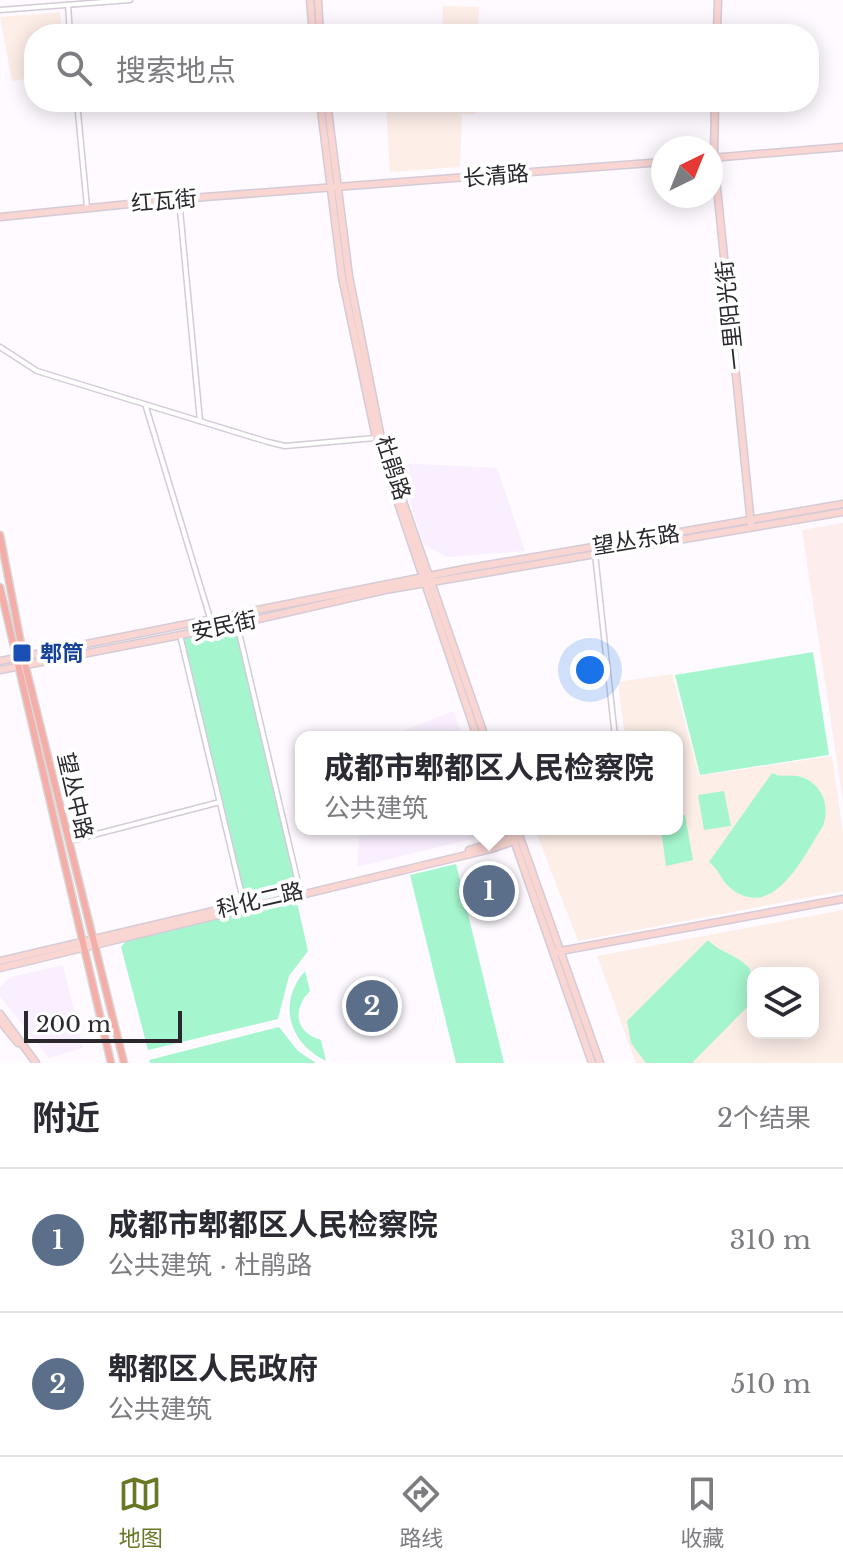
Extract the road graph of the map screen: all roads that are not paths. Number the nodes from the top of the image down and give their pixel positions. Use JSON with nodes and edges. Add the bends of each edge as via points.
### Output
{"nodes":[{"id":1,"x":130,"y":0,"type":"edge"},
{"id":2,"x":310,"y":0,"type":"edge"},
{"id":3,"x":318,"y":0,"type":"edge"},
{"id":4,"x":718,"y":0,"type":"edge"},
{"id":5,"x":116,"y":1,"type":"edge"},
{"id":6,"x":68,"y":5,"type":"junction"},
{"id":7,"x":0,"y":10,"type":"edge"},
{"id":8,"x":69,"y":24,"type":"edge"},
{"id":9,"x":312,"y":24,"type":"edge"},
{"id":10,"x":319,"y":24,"type":"edge"},
{"id":11,"x":717,"y":24,"type":"edge"},
{"id":12,"x":78,"y":112,"type":"edge"},
{"id":13,"x":321,"y":112,"type":"edge"},
{"id":14,"x":328,"y":112,"type":"edge"},
{"id":15,"x":714,"y":112,"type":"edge"},
{"id":16,"x":713,"y":136,"type":"edge"},
{"id":17,"x":843,"y":147,"type":"edge"},
{"id":18,"x":723,"y":157,"type":"edge"},
{"id":19,"x":651,"y":163,"type":"edge"},
{"id":20,"x":332,"y":190,"type":"junction"},
{"id":21,"x":179,"y":199,"type":"junction"},
{"id":22,"x":87,"y":207,"type":"junction"},
{"id":23,"x":717,"y":208,"type":"edge"},
{"id":24,"x":0,"y":217,"type":"edge"},
{"id":25,"x":0,"y":347,"type":"edge"},
{"id":26,"x":146,"y":407,"type":"junction"},
{"id":27,"x":200,"y":421,"type":"junction"},
{"id":28,"x":379,"y":438,"type":"junction"},
{"id":29,"x":843,"y":504,"type":"edge"},
{"id":30,"x":843,"y":512,"type":"edge"},
{"id":31,"x":752,"y":524,"type":"junction"},
{"id":32,"x":0,"y":535,"type":"edge"},
{"id":33,"x":595,"y":554,"type":"junction"},
{"id":34,"x":426,"y":579,"type":"junction"},
{"id":35,"x":0,"y":587,"type":"edge"},
{"id":36,"x":210,"y":619,"type":"junction"},
{"id":37,"x":237,"y":624,"type":"junction"},
{"id":38,"x":213,"y":628,"type":"junction"},
{"id":39,"x":180,"y":635,"type":"junction"},
{"id":40,"x":24,"y":660,"type":"junction"},
{"id":41,"x":0,"y":661,"type":"edge"},
{"id":42,"x":15,"y":662,"type":"junction"},
{"id":43,"x":0,"y":670,"type":"edge"},
{"id":44,"x":475,"y":731,"type":"edge"},
{"id":45,"x":483,"y":731,"type":"edge"},
{"id":46,"x":614,"y":731,"type":"edge"},
{"id":47,"x":220,"y":802,"type":"junction"},
{"id":48,"x":516,"y":836,"type":"edge"},
{"id":49,"x":68,"y":841,"type":"junction"},
{"id":50,"x":300,"y":891,"type":"junction"},
{"id":51,"x":843,"y":899,"type":"edge"},
{"id":52,"x":244,"y":904,"type":"junction"},
{"id":53,"x":92,"y":942,"type":"junction"},
{"id":54,"x":82,"y":944,"type":"junction"},
{"id":55,"x":559,"y":951,"type":"junction"},
{"id":56,"x":0,"y":961,"type":"edge"},
{"id":57,"x":0,"y":968,"type":"edge"},
{"id":58,"x":0,"y":1014,"type":"edge"},
{"id":59,"x":0,"y":1021,"type":"edge"},
{"id":60,"x":34,"y":1063,"type":"edge"},
{"id":61,"x":111,"y":1063,"type":"edge"},
{"id":62,"x":124,"y":1063,"type":"edge"},
{"id":63,"x":592,"y":1063,"type":"edge"},
{"id":64,"x":600,"y":1063,"type":"edge"}],
"edges":[{"from":1,"to":5,"type":"street"},
{"from":2,"to":9,"type":"main road"},
{"from":3,"to":10,"type":"main road"},
{"from":4,"to":11,"type":"main road"},
{"from":5,"to":6,"type":"street"},
{"from":6,"to":7,"type":"street"},
{"from":6,"to":8,"type":"street"},
{"from":12,"to":22,"type":"street"},
{"from":13,"to":20,"type":"main road"},
{"from":14,"to":20,"type":"main road"},
{"from":15,"to":16,"type":"main road","name":"一里阳光街"},
{"from":17,"to":18,"type":"main road"},
{"from":19,"to":20,"type":"main road","name":"长清路"},
{"from":20,"to":21,"type":"main road","name":"红瓦街"},
{"from":20,"to":28,"type":"main road","name":"杜鹃路"},
{"from":21,"to":22,"type":"main road","name":"红瓦街"},
{"from":21,"to":27,"type":"street"},
{"from":22,"to":24,"type":"main road","name":"红瓦街"},
{"from":23,"to":31,"type":"main road","name":"一里阳光街"},
{"from":25,"to":26,"type":"street","via":[[37,371]]},
{"from":26,"to":27,"type":"street"},
{"from":26,"to":36,"type":"street"},
{"from":27,"to":28,"type":"street","via":[[285,446]]},
{"from":28,"to":34,"type":"main road","name":"杜鹃路"},
{"from":29,"to":31,"type":"main road","name":"望丛东路"},
{"from":30,"to":31,"type":"main road","name":"望丛东路"},
{"from":31,"to":33,"type":"main road","name":"望丛东路"},
{"from":31,"to":34,"type":"main road","name":"望丛东路"},
{"from":32,"to":40,"type":"main road","name":"望丛中路"},
{"from":33,"to":34,"type":"main road","name":"望丛东路"},
{"from":33,"to":46,"type":"street"},
{"from":34,"to":36,"type":"main road","name":"安民街"},
{"from":34,"to":37,"type":"main road","name":"安民街"},
{"from":34,"to":44,"type":"main road","name":"杜鹃路"},
{"from":34,"to":45,"type":"main road","name":"杜鹃路"},
{"from":35,"to":42,"type":"main road","name":"望丛中路"},
{"from":36,"to":38,"type":"street"},
{"from":36,"to":40,"type":"main road","name":"安民街"},
{"from":37,"to":38,"type":"main road","name":"安民街"},
{"from":37,"to":50,"type":"street"},
{"from":38,"to":39,"type":"main road","name":"安民街"},
{"from":39,"to":40,"type":"main road","name":"安民街"},
{"from":39,"to":47,"type":"street"},
{"from":40,"to":42,"type":"main road","name":"安民街"},
{"from":40,"to":49,"type":"main road","name":"望丛中路"},
{"from":41,"to":42,"type":"main road"},
{"from":42,"to":43,"type":"main road"},
{"from":42,"to":54,"type":"main road","name":"望丛中路"},
{"from":47,"to":49,"type":"street"},
{"from":47,"to":52,"type":"street"},
{"from":48,"to":50,"type":"main road","name":"科化二路"},
{"from":48,"to":53,"type":"main road"},
{"from":48,"to":55,"type":"main road"},
{"from":49,"to":53,"type":"main road","name":"望丛中路"},
{"from":50,"to":52,"type":"main road","name":"科化二路"},
{"from":51,"to":55,"type":"main road"},
{"from":52,"to":53,"type":"main road","name":"科化二路"},
{"from":53,"to":54,"type":"main road","name":"科化二路"},
{"from":53,"to":62,"type":"main road","name":"望丛中路"},
{"from":54,"to":56,"type":"main road","name":"科化二路"},
{"from":54,"to":57,"type":"main road"},
{"from":54,"to":61,"type":"main road","name":"望丛中路"},
{"from":55,"to":63,"type":"main road"},
{"from":55,"to":64,"type":"main road"},
{"from":58,"to":60,"type":"main road"},
{"from":59,"to":60,"type":"main road"}]}
